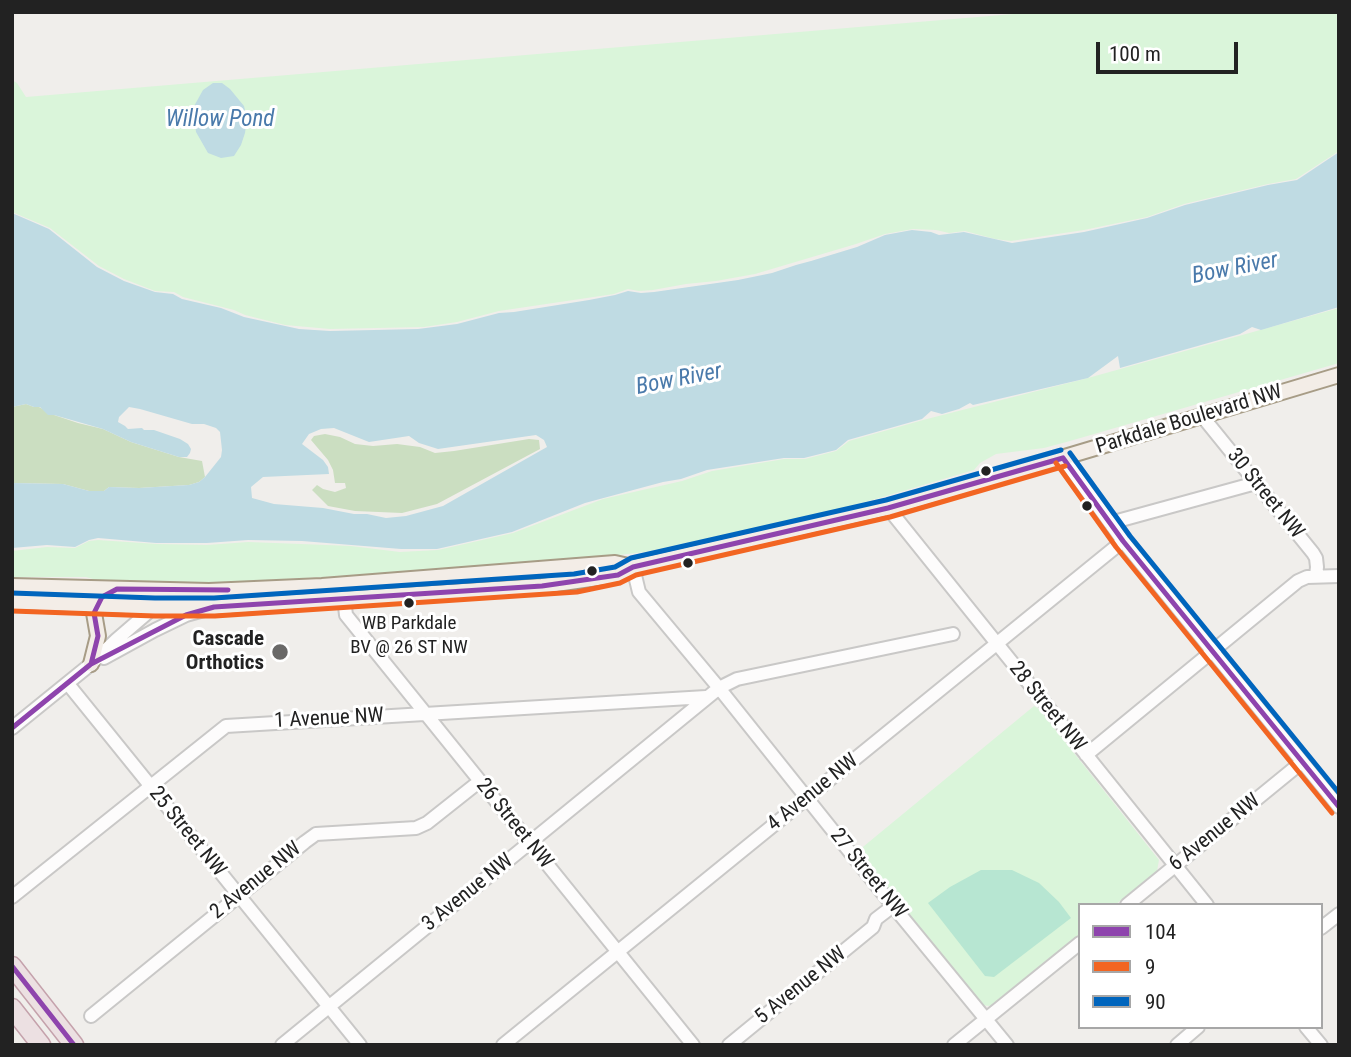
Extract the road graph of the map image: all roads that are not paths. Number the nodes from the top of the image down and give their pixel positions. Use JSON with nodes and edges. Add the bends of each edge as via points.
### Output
{"nodes":[{"id":1,"x":1339,"y":375,"type":"edge"},
{"id":2,"x":1202,"y":416,"type":"junction"},
{"id":3,"x":1063,"y":458,"type":"junction"},
{"id":4,"x":1256,"y":483,"type":"junction"},
{"id":5,"x":888,"y":508,"type":"junction"},
{"id":6,"x":1110,"y":523,"type":"junction"},
{"id":7,"x":1123,"y":541,"type":"junction"},
{"id":8,"x":633,"y":567,"type":"junction"},
{"id":9,"x":1316,"y":576,"type":"junction"},
{"id":10,"x":1339,"y":576,"type":"edge"},
{"id":11,"x":12,"y":586,"type":"edge"},
{"id":12,"x":117,"y":589,"type":"junction"},
{"id":13,"x":174,"y":590,"type":"junction"},
{"id":14,"x":344,"y":598,"type":"junction"},
{"id":15,"x":12,"y":602,"type":"edge"},
{"id":16,"x":71,"y":604,"type":"junction"},
{"id":17,"x":97,"y":605,"type":"junction"},
{"id":18,"x":155,"y":607,"type":"junction"},
{"id":19,"x":214,"y":607,"type":"junction"},
{"id":20,"x":94,"y":622,"type":"junction"},
{"id":21,"x":953,"y":634,"type":"dead end"},
{"id":22,"x":996,"y":644,"type":"junction"},
{"id":23,"x":1213,"y":651,"type":"junction"},
{"id":24,"x":91,"y":664,"type":"junction"},
{"id":25,"x":68,"y":684,"type":"junction"},
{"id":26,"x":719,"y":688,"type":"junction"},
{"id":27,"x":706,"y":697,"type":"junction"},
{"id":28,"x":425,"y":713,"type":"junction"},
{"id":29,"x":12,"y":729,"type":"edge"},
{"id":30,"x":1086,"y":755,"type":"junction"},
{"id":31,"x":1302,"y":762,"type":"junction"},
{"id":32,"x":480,"y":780,"type":"junction"},
{"id":33,"x":149,"y":786,"type":"junction"},
{"id":34,"x":807,"y":798,"type":"junction"},
{"id":35,"x":1339,"y":807,"type":"edge"},
{"id":36,"x":530,"y":843,"type":"junction"},
{"id":37,"x":1175,"y":866,"type":"junction"},
{"id":38,"x":238,"y":896,"type":"junction"},
{"id":39,"x":12,"y":897,"type":"edge"},
{"id":40,"x":1129,"y":903,"type":"edge"},
{"id":41,"x":1205,"y":903,"type":"edge"},
{"id":42,"x":895,"y":909,"type":"junction"},
{"id":43,"x":1339,"y":914,"type":"edge"},
{"id":44,"x":1323,"y":926,"type":"edge"},
{"id":45,"x":1078,"y":945,"type":"edge"},
{"id":46,"x":618,"y":952,"type":"junction"},
{"id":47,"x":12,"y":966,"type":"edge"},
{"id":48,"x":329,"y":1006,"type":"junction"},
{"id":49,"x":12,"y":1009,"type":"edge"},
{"id":50,"x":91,"y":1016,"type":"dead end"},
{"id":51,"x":986,"y":1019,"type":"junction"},
{"id":52,"x":1196,"y":1029,"type":"edge"},
{"id":53,"x":1309,"y":1029,"type":"edge"},
{"id":54,"x":41,"y":1045,"type":"edge"},
{"id":55,"x":74,"y":1045,"type":"edge"},
{"id":56,"x":282,"y":1045,"type":"edge"},
{"id":57,"x":360,"y":1045,"type":"edge"},
{"id":58,"x":503,"y":1045,"type":"edge"},
{"id":59,"x":694,"y":1045,"type":"edge"},
{"id":60,"x":729,"y":1045,"type":"edge"},
{"id":61,"x":954,"y":1045,"type":"edge"},
{"id":62,"x":1007,"y":1045,"type":"edge"},
{"id":63,"x":1177,"y":1045,"type":"edge"},
{"id":64,"x":1321,"y":1045,"type":"edge"}],
"edges":[{"from":1,"to":2,"type":"main road","name":"Parkdale Boulevard NW"},
{"from":2,"to":3,"type":"main road","name":"Parkdale Boulevard NW"},
{"from":2,"to":4,"type":"street","name":"30 Street NW"},
{"from":3,"to":5,"type":"main road","name":"Parkdale Boulevard NW"},
{"from":3,"to":6,"type":"street"},
{"from":4,"to":6,"type":"street"},
{"from":4,"to":9,"type":"street","name":"30 Street NW","via":[[1313,553]]},
{"from":5,"to":8,"type":"main road","name":"Parkdale Boulevard NW"},
{"from":5,"to":22,"type":"street","name":"28 Street NW"},
{"from":6,"to":7,"type":"street"},
{"from":7,"to":22,"type":"street","name":"4 Avenue NW"},
{"from":7,"to":23,"type":"street"},
{"from":8,"to":13,"type":"main road","name":"Parkdale Boulevard NW","via":[[615,563],[322,586]]},
{"from":8,"to":14,"type":"main road","name":"Parkdale Boulevard NW","via":[[618,575],[575,583]]},
{"from":8,"to":26,"type":"street","name":"27 Street NW","via":[[639,592]]},
{"from":9,"to":10,"type":"street"},
{"from":9,"to":23,"type":"street","via":[[1298,581]]},
{"from":11,"to":12,"type":"main road","name":"Parkdale Boulevard NW"},
{"from":12,"to":13,"type":"main road","name":"Parkdale Boulevard NW"},
{"from":12,"to":17,"type":"main road"},
{"from":13,"to":18,"type":"street"},
{"from":14,"to":19,"type":"main road","name":"Parkdale Boulevard NW"},
{"from":14,"to":28,"type":"street","name":"26 Street NW","via":[[346,615]]},
{"from":15,"to":16,"type":"main road","name":"Parkdale Boulevard NW"},
{"from":16,"to":17,"type":"main road","name":"Parkdale Boulevard NW"},
{"from":16,"to":20,"type":"main road"},
{"from":17,"to":18,"type":"main road","name":"Parkdale Boulevard NW"},
{"from":17,"to":20,"type":"main road"},
{"from":18,"to":19,"type":"main road","name":"Parkdale Boulevard NW"},
{"from":18,"to":24,"type":"street"},
{"from":19,"to":24,"type":"street","via":[[186,615]]},
{"from":20,"to":24,"type":"main road","via":[[97,636]]},
{"from":21,"to":26,"type":"street","via":[[737,679]]},
{"from":22,"to":30,"type":"street","name":"28 Street NW"},
{"from":22,"to":34,"type":"street","name":"4 Avenue NW"},
{"from":23,"to":30,"type":"street"},
{"from":23,"to":31,"type":"street"},
{"from":24,"to":25,"type":"street"},
{"from":25,"to":29,"type":"street"},
{"from":25,"to":33,"type":"street","name":"25 Street NW"},
{"from":26,"to":27,"type":"street","name":"3 Avenue NW"},
{"from":26,"to":34,"type":"street","name":"27 Street NW"},
{"from":27,"to":28,"type":"street","name":"1 Avenue NW"},
{"from":27,"to":36,"type":"street","name":"3 Avenue NW"},
{"from":28,"to":32,"type":"street","name":"26 Street NW"},
{"from":28,"to":33,"type":"street","name":"1 Avenue NW","via":[[226,726]]},
{"from":30,"to":37,"type":"street","name":"28 Street NW"},
{"from":31,"to":35,"type":"street"},
{"from":31,"to":37,"type":"street","name":"6 Avenue NW"},
{"from":32,"to":36,"type":"street","name":"26 Street NW"},
{"from":32,"to":38,"type":"street","name":"2 Avenue NW","via":[[416,828],[316,834]]},
{"from":33,"to":38,"type":"street","name":"25 Street NW"},
{"from":33,"to":39,"type":"street","name":"1 Avenue NW"},
{"from":34,"to":42,"type":"street","name":"27 Street NW"},
{"from":34,"to":46,"type":"street","name":"4 Avenue NW"},
{"from":36,"to":46,"type":"street","name":"26 Street NW"},
{"from":36,"to":48,"type":"street","name":"3 Avenue NW"},
{"from":37,"to":40,"type":"street","name":"6 Avenue NW"},
{"from":37,"to":41,"type":"street","name":"28 Street NW"},
{"from":38,"to":48,"type":"street","name":"25 Street NW"},
{"from":38,"to":50,"type":"street","name":"2 Avenue NW"},
{"from":42,"to":51,"type":"street","name":"27 Street NW"},
{"from":42,"to":60,"type":"street","name":"5 Avenue NW","via":[[876,919],[873,927]]},
{"from":43,"to":44,"type":"street"},
{"from":45,"to":51,"type":"street"},
{"from":46,"to":58,"type":"street","name":"4 Avenue NW"},
{"from":46,"to":59,"type":"street","name":"26 Street NW"},
{"from":47,"to":55,"type":"highway"},
{"from":48,"to":56,"type":"street","name":"3 Avenue NW"},
{"from":48,"to":57,"type":"street","name":"25 Street NW"},
{"from":49,"to":54,"type":"highway"},
{"from":51,"to":61,"type":"street"},
{"from":51,"to":62,"type":"street","name":"27 Street NW"},
{"from":52,"to":63,"type":"street"},
{"from":53,"to":64,"type":"street"}]}
